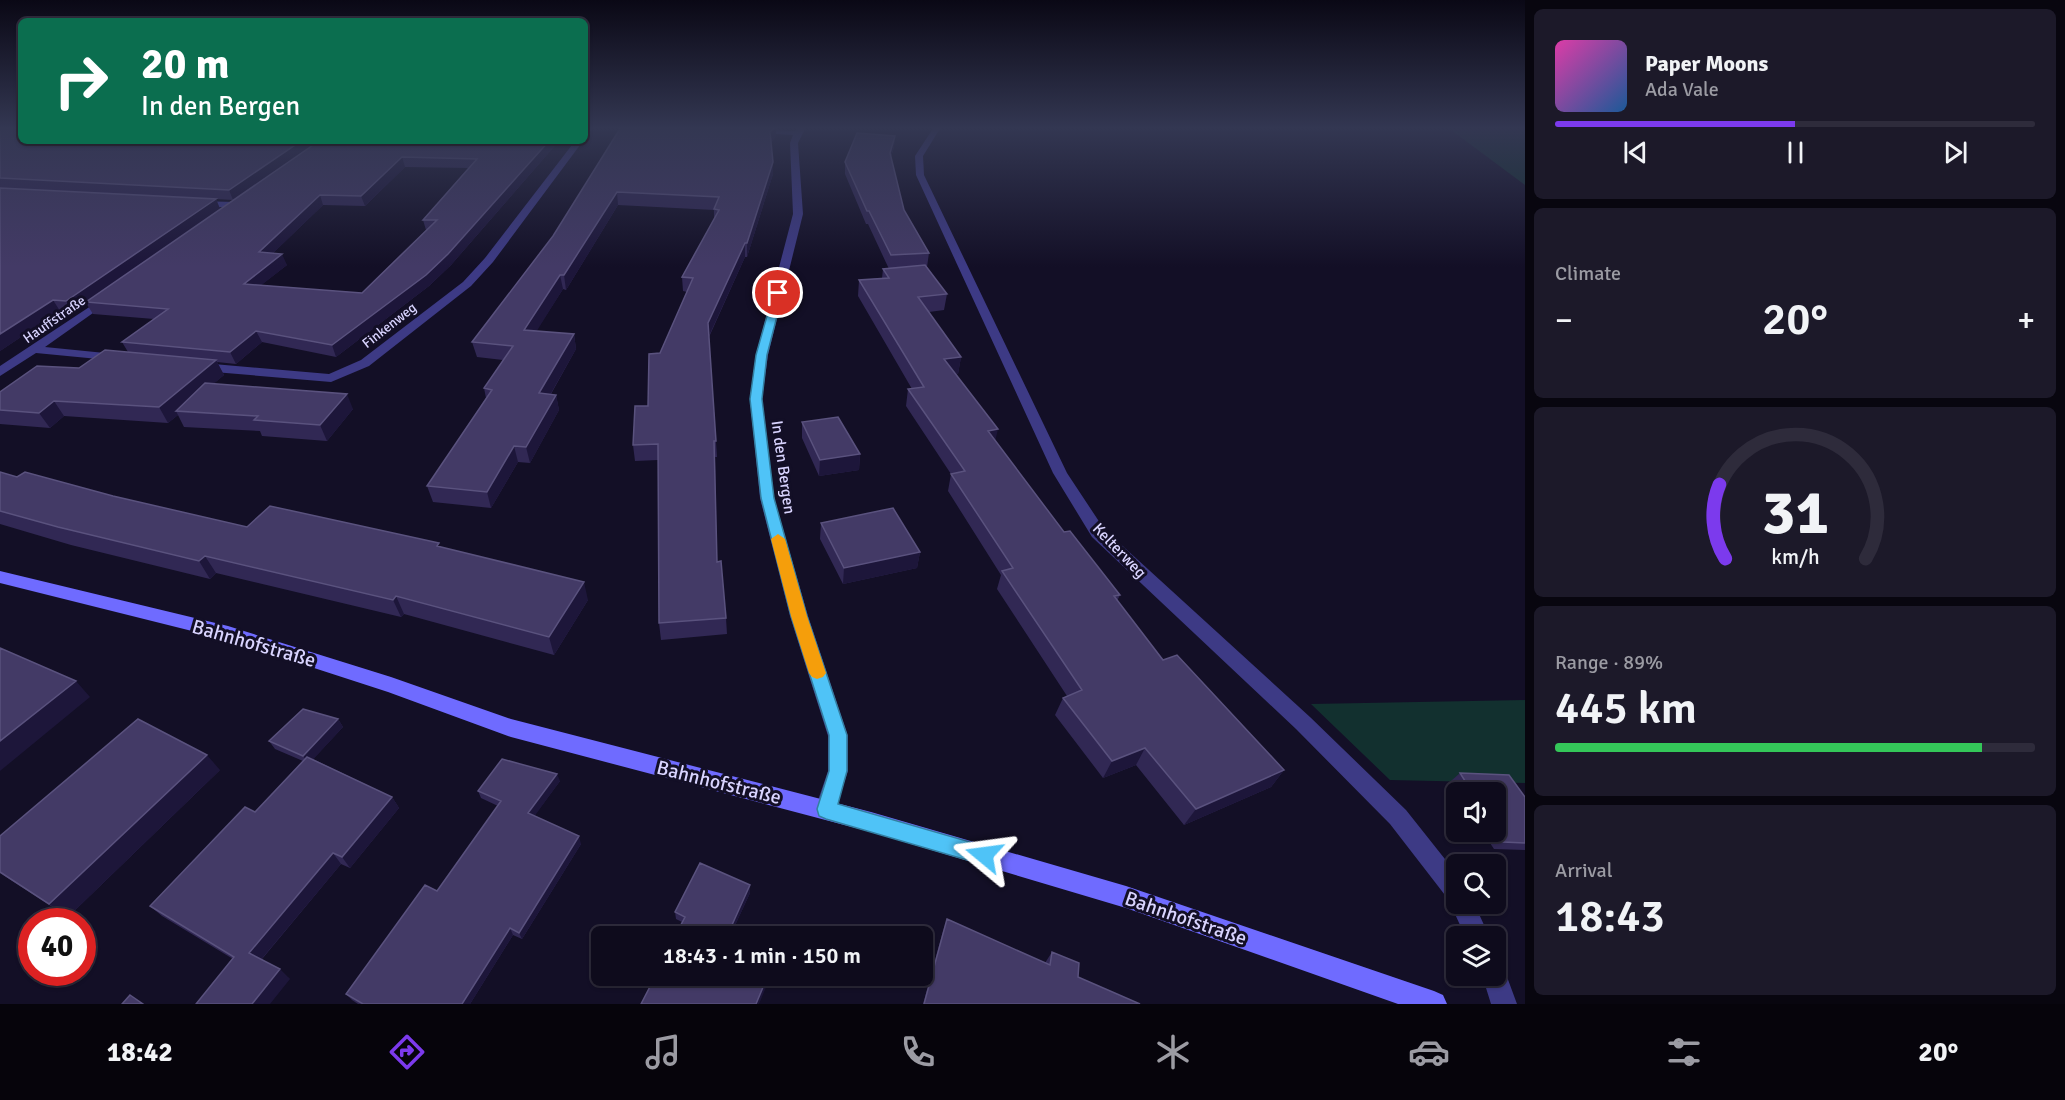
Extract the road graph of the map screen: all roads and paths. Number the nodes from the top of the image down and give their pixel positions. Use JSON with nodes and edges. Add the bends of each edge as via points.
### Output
{"nodes":[{"id":1,"x":554,"y":174,"type":"edge"},
{"id":2,"x":796,"y":174,"type":"edge"},
{"id":3,"x":920,"y":174,"type":"edge"},
{"id":4,"x":190,"y":202,"type":"edge"},
{"id":5,"x":219,"y":218,"type":"edge"},
{"id":6,"x":117,"y":291,"type":"edge"},
{"id":7,"x":34,"y":350,"type":"junction"},
{"id":8,"x":125,"y":360,"type":"edge"},
{"id":9,"x":191,"y":366,"type":"edge"},
{"id":10,"x":0,"y":372,"type":"edge"},
{"id":11,"x":0,"y":577,"type":"edge"},
{"id":12,"x":826,"y":809,"type":"junction"},
{"id":13,"x":1446,"y":878,"type":"edge"},
{"id":14,"x":1498,"y":986,"type":"edge"},
{"id":15,"x":1434,"y":1004,"type":"edge"},
{"id":16,"x":1504,"y":1004,"type":"edge"}],
"edges":[{"from":1,"to":9,"type":"street","name":"Finkenweg","via":[[467,284],[365,363],[331,378]]},
{"from":2,"to":12,"type":"street","name":"In den Bergen","via":[[798,214],[762,355],[756,399],[767,498],[799,616],[838,735],[838,771]]},
{"from":3,"to":13,"type":"street","name":"Kelterweg","via":[[1060,473],[1098,532],[1398,817]]},
{"from":4,"to":5,"type":"street","via":[[239,203]]},
{"from":6,"to":7,"type":"street","name":"Hauffstraße"},
{"from":7,"to":8,"type":"street"},
{"from":7,"to":10,"type":"street","name":"Hauffstraße"},
{"from":11,"to":12,"type":"street","name":"Bahnhofstraße","via":[[228,633],[511,728]]},
{"from":12,"to":15,"type":"street","name":"Bahnhofstraße","via":[[1126,897]]},
{"from":14,"to":16,"type":"street"}]}
